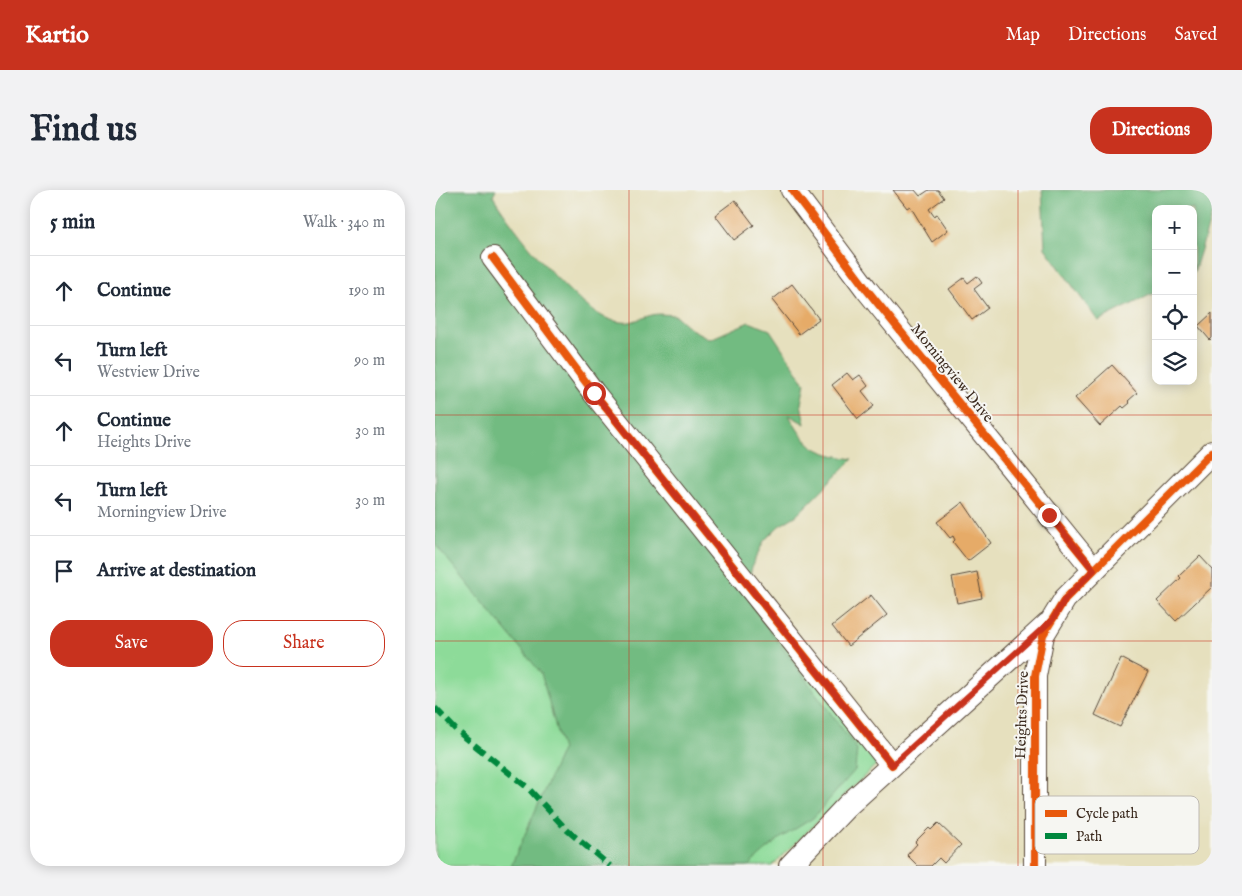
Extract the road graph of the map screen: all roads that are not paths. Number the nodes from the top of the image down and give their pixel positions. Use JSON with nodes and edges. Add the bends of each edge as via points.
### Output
{"nodes":[{"id":1,"x":792,"y":190,"type":"edge"},
{"id":2,"x":493,"y":258,"type":"dead end"},
{"id":3,"x":1212,"y":452,"type":"edge"},
{"id":4,"x":1094,"y":570,"type":"junction"},
{"id":5,"x":1053,"y":619,"type":"junction"},
{"id":6,"x":892,"y":765,"type":"junction"},
{"id":7,"x":790,"y":866,"type":"edge"},
{"id":8,"x":1035,"y":866,"type":"edge"}],
"edges":[{"from":1,"to":4,"type":"street","name":"Morningview Drive","via":[[867,290]]},
{"from":2,"to":6,"type":"street","via":[[594,393]]},
{"from":3,"to":4,"type":"street","name":"Heights Drive"},
{"from":4,"to":5,"type":"street","name":"Heights Drive","via":[[1065,599]]},
{"from":5,"to":6,"type":"street"},
{"from":5,"to":8,"type":"street","name":"Heights Drive","via":[[1043,635],[1035,676]]},
{"from":6,"to":7,"type":"street","via":[[847,806]]}]}
